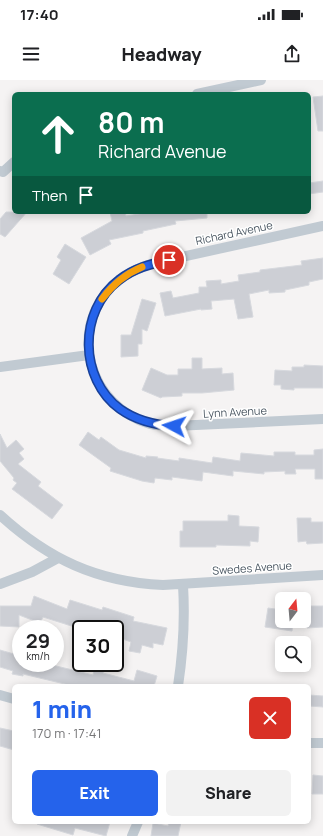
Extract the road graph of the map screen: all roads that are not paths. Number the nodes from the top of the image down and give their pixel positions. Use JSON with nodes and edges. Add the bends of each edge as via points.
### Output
{"nodes":[{"id":1,"x":261,"y":80,"type":"edge"},
{"id":2,"x":223,"y":84,"type":"edge"},
{"id":3,"x":202,"y":92,"type":"edge"},
{"id":4,"x":12,"y":164,"type":"edge"},
{"id":5,"x":1,"y":172,"type":"edge"},
{"id":6,"x":323,"y":226,"type":"edge"},
{"id":7,"x":89,"y":355,"type":"junction"},
{"id":8,"x":0,"y":367,"type":"edge"},
{"id":9,"x":323,"y":419,"type":"edge"},
{"id":10,"x":0,"y":515,"type":"edge"},
{"id":11,"x":58,"y":558,"type":"junction"},
{"id":12,"x":323,"y":575,"type":"edge"},
{"id":13,"x":0,"y":584,"type":"edge"},
{"id":14,"x":183,"y":585,"type":"junction"},
{"id":15,"x":178,"y":684,"type":"edge"},
{"id":16,"x":0,"y":695,"type":"edge"},
{"id":17,"x":12,"y":698,"type":"edge"},
{"id":18,"x":311,"y":743,"type":"edge"},
{"id":19,"x":323,"y":743,"type":"edge"},
{"id":20,"x":137,"y":824,"type":"edge"},
{"id":21,"x":132,"y":836,"type":"edge"}],
"edges":[{"from":1,"to":2,"type":"street"},
{"from":2,"to":3,"type":"street"},
{"from":4,"to":5,"type":"street"},
{"from":6,"to":7,"type":"street","name":"Richard Avenue","via":[[154,263],[134,270],[112,285],[97,307],[91,323]]},
{"from":7,"to":8,"type":"street"},
{"from":7,"to":9,"type":"street","name":"Lynn Avenue","via":[[94,375],[106,396],[119,409],[150,424],[174,426]]},
{"from":10,"to":11,"type":"street","name":"Swedes Avenue","via":[[40,548]]},
{"from":11,"to":13,"type":"street","via":[[32,572]]},
{"from":11,"to":14,"type":"street","name":"Swedes Avenue","via":[[89,572],[118,580]]},
{"from":12,"to":14,"type":"street","name":"Swedes Avenue"},
{"from":14,"to":15,"type":"street","via":[[183,642]]},
{"from":16,"to":17,"type":"street"},
{"from":18,"to":19,"type":"street"},
{"from":20,"to":21,"type":"street"}]}
